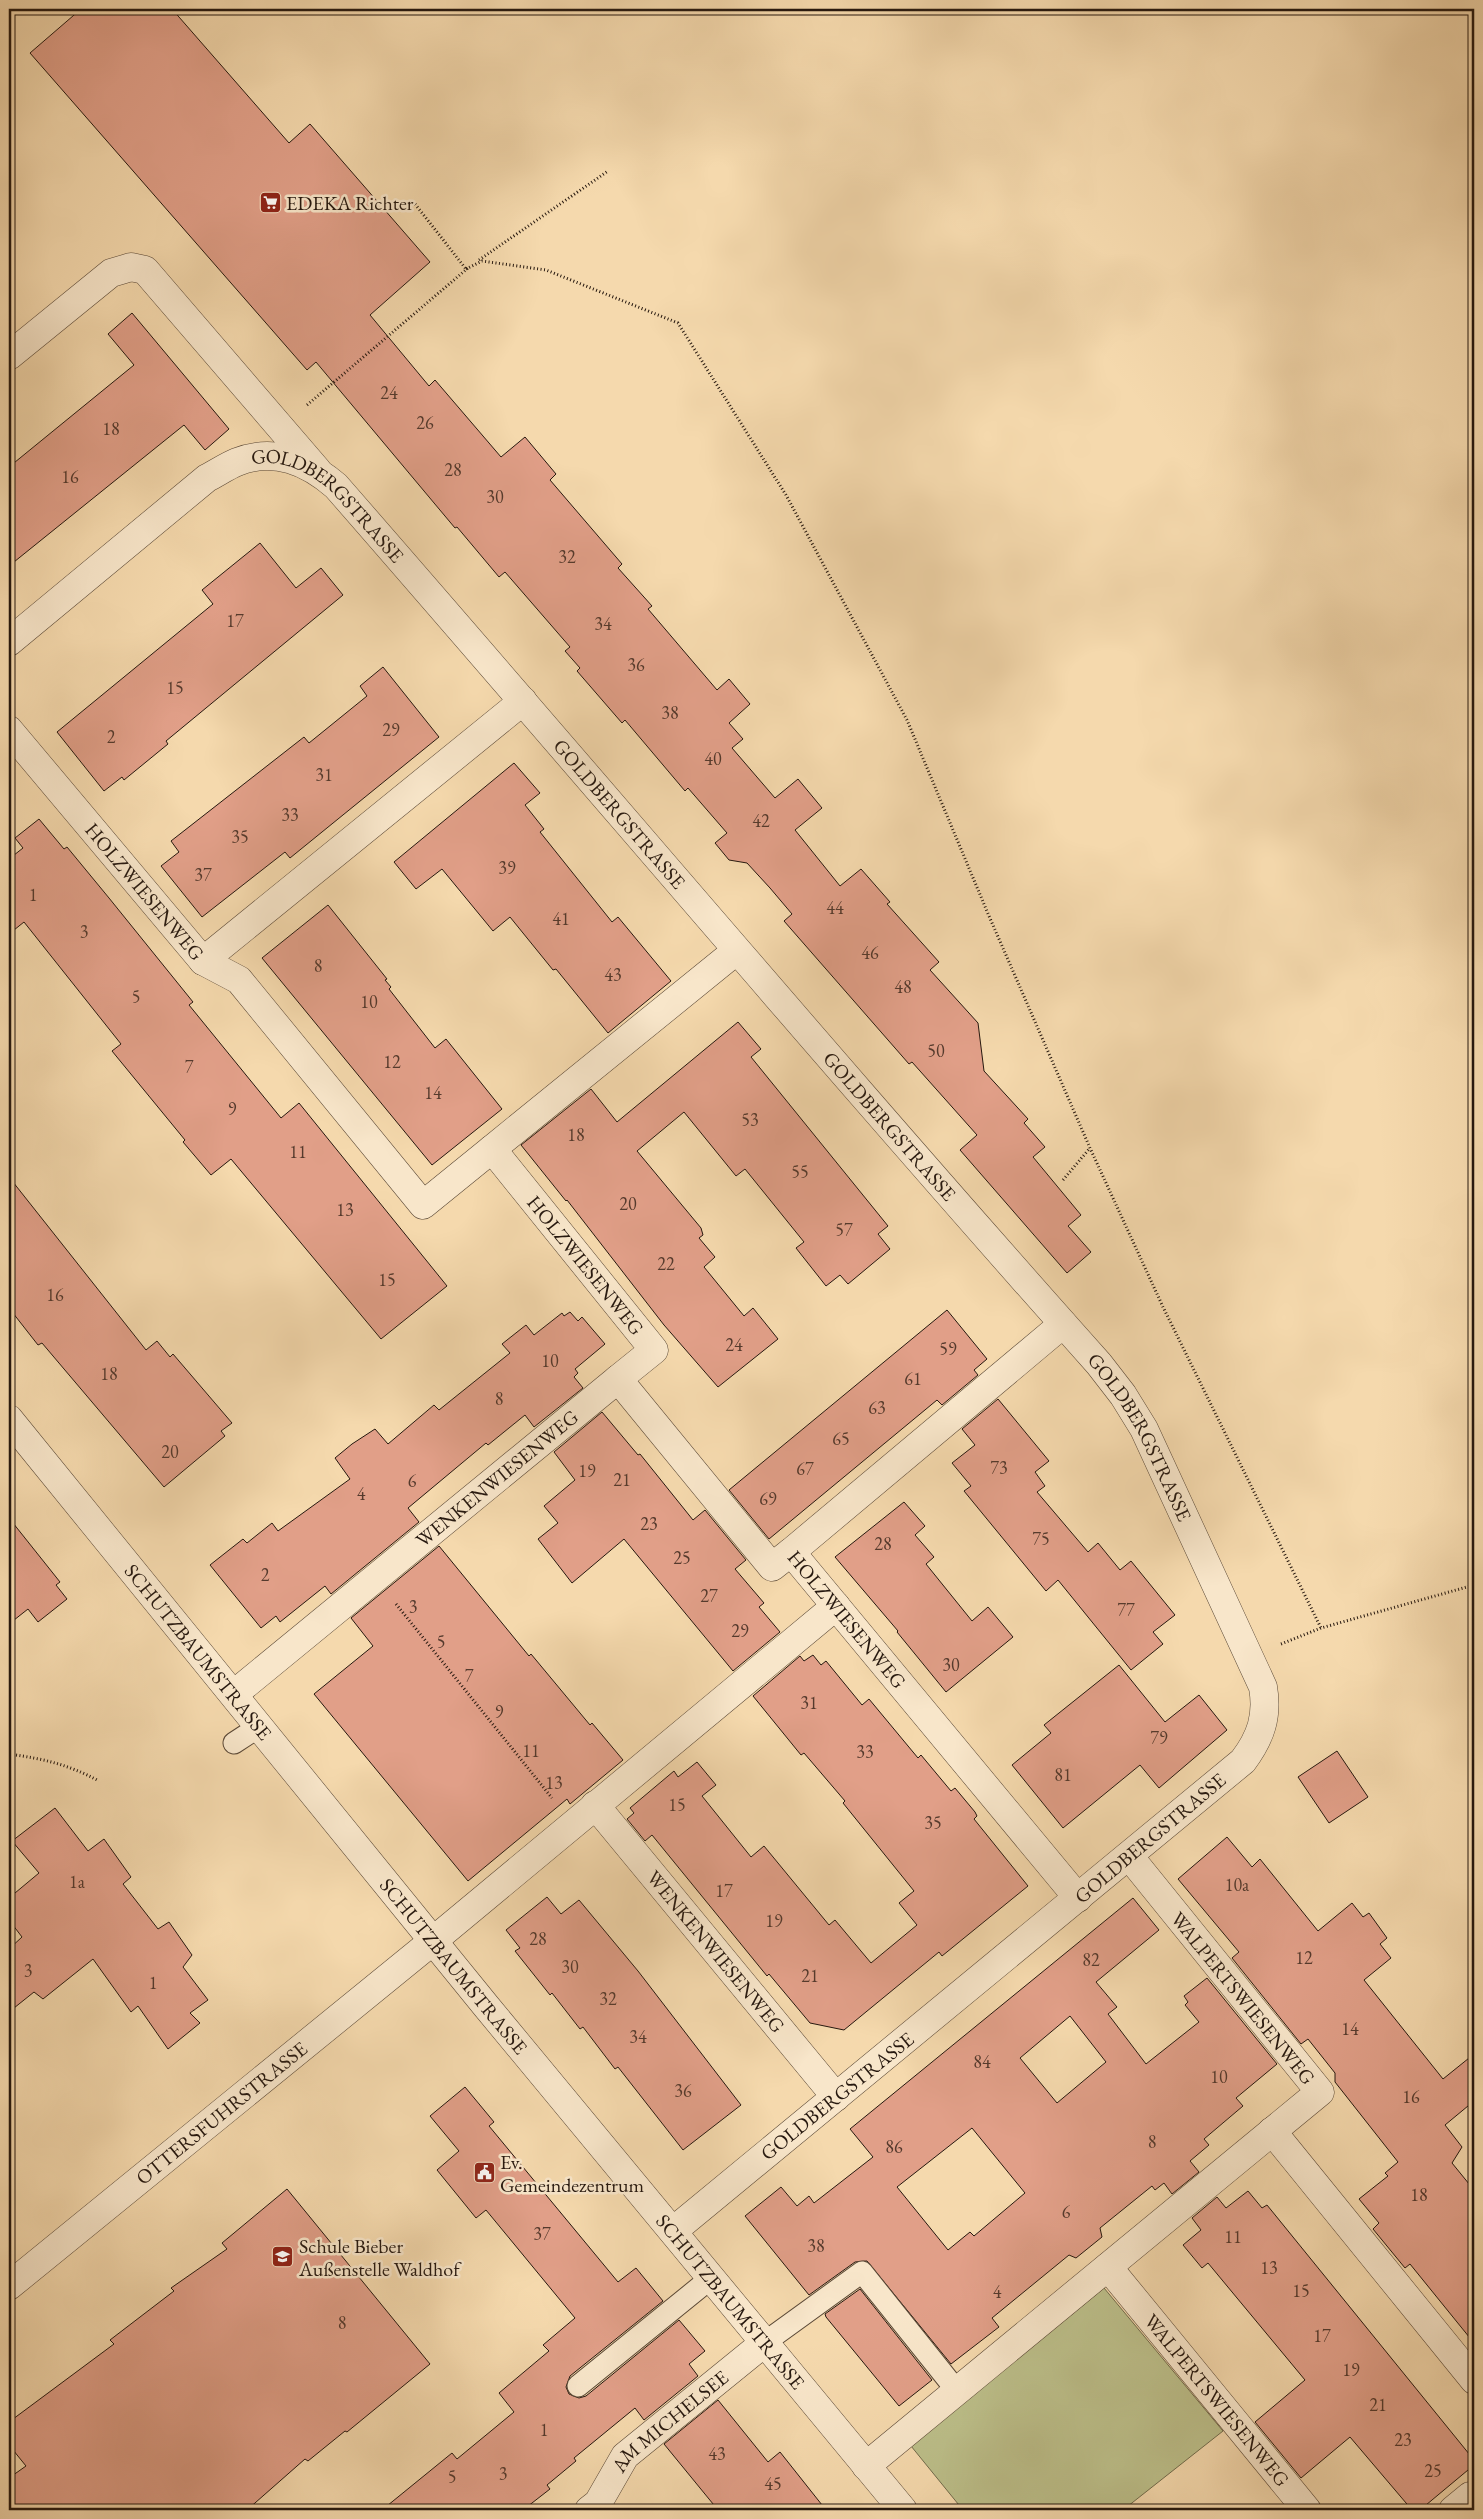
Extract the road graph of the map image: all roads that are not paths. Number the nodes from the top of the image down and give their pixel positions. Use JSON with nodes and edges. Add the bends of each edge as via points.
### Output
{"nodes":[{"id":1,"x":9,"y":356,"type":"edge"},
{"id":2,"x":317,"y":470,"type":"junction"},
{"id":3,"x":9,"y":642,"type":"edge"},
{"id":4,"x":523,"y":701,"type":"junction"},
{"id":5,"x":9,"y":730,"type":"edge"},
{"id":6,"x":736,"y":951,"type":"junction"},
{"id":7,"x":203,"y":961,"type":"junction"},
{"id":8,"x":492,"y":1149,"type":"junction"},
{"id":9,"x":1063,"y":1324,"type":"junction"},
{"id":10,"x":618,"y":1379,"type":"junction"},
{"id":11,"x":9,"y":1419,"type":"edge"},
{"id":12,"x":792,"y":1552,"type":"junction"},
{"id":13,"x":836,"y":1606,"type":"junction"},
{"id":14,"x":234,"y":1694,"type":"junction"},
{"id":15,"x":260,"y":1726,"type":"junction"},
{"id":16,"x":234,"y":1743,"type":"dead end"},
{"id":17,"x":595,"y":1805,"type":"junction"},
{"id":18,"x":1129,"y":1856,"type":"junction"},
{"id":19,"x":1078,"y":1898,"type":"junction"},
{"id":20,"x":434,"y":1940,"type":"junction"},
{"id":21,"x":836,"y":2097,"type":"junction"},
{"id":22,"x":1272,"y":2131,"type":"junction"},
{"id":23,"x":673,"y":2231,"type":"junction"},
{"id":24,"x":1108,"y":2267,"type":"junction"},
{"id":25,"x":711,"y":2278,"type":"junction"},
{"id":26,"x":9,"y":2286,"type":"edge"},
{"id":27,"x":764,"y":2343,"type":"junction"},
{"id":28,"x":1474,"y":2380,"type":"edge"},
{"id":29,"x":578,"y":2386,"type":"dead end"},
{"id":30,"x":957,"y":2391,"type":"junction"},
{"id":31,"x":866,"y":2466,"type":"junction"},
{"id":32,"x":589,"y":2510,"type":"edge"},
{"id":33,"x":903,"y":2510,"type":"edge"},
{"id":34,"x":1307,"y":2510,"type":"edge"}],
"edges":[{"from":1,"to":2,"type":"street","via":[[111,273],[131,268],[145,270]]},
{"from":2,"to":3,"type":"street","name":"GOLDBERGSTRASSE","via":[[276,456],[257,456],[237,462],[207,478]]},
{"from":2,"to":4,"type":"street","name":"GOLDBERGSTRASSE","via":[[336,486]]},
{"from":4,"to":6,"type":"street","name":"GOLDBERGSTRASSE"},
{"from":4,"to":7,"type":"street"},
{"from":5,"to":7,"type":"street","name":"HOLZWIESENWEG"},
{"from":6,"to":8,"type":"street"},
{"from":6,"to":9,"type":"street","name":"GOLDBERGSTRASSE"},
{"from":7,"to":8,"type":"street","name":"HOLZWIESENWEG","via":[[240,980],[423,1205]]},
{"from":8,"to":10,"type":"street","name":"HOLZWIESENWEG","via":[[654,1350]]},
{"from":9,"to":12,"type":"street"},
{"from":9,"to":18,"type":"street","name":"GOLDBERGSTRASSE","via":[[1117,1388],[1144,1430],[1263,1686],[1266,1713],[1252,1749],[1225,1777]]},
{"from":10,"to":12,"type":"street","name":"HOLZWIESENWEG","via":[[772,1568]]},
{"from":10,"to":14,"type":"street","name":"WENKENWIESENWEG"},
{"from":11,"to":14,"type":"street","name":"SCHUTZBAUMSTRASSE"},
{"from":12,"to":13,"type":"street","name":"HOLZWIESENWEG"},
{"from":13,"to":17,"type":"street"},
{"from":13,"to":19,"type":"street","name":"HOLZWIESENWEG"},
{"from":14,"to":15,"type":"street","name":"SCHUTZBAUMSTRASSE"},
{"from":15,"to":16,"type":"lane"},
{"from":15,"to":20,"type":"street","name":"SCHUTZBAUMSTRASSE"},
{"from":17,"to":20,"type":"street"},
{"from":17,"to":21,"type":"street","name":"WENKENWIESENWEG"},
{"from":18,"to":19,"type":"street","name":"GOLDBERGSTRASSE"},
{"from":18,"to":22,"type":"street","name":"WALPERTSWIESENWEG","via":[[1320,2092]]},
{"from":19,"to":21,"type":"street","name":"GOLDBERGSTRASSE"},
{"from":20,"to":23,"type":"street","name":"SCHUTZBAUMSTRASSE"},
{"from":20,"to":26,"type":"street","name":"OTTERSFUHRSTRASSE"},
{"from":21,"to":23,"type":"street","name":"GOLDBERGSTRASSE"},
{"from":22,"to":24,"type":"street","name":"WALPERTSWIESENWEG"},
{"from":22,"to":28,"type":"street"},
{"from":23,"to":25,"type":"street","name":"SCHUTZBAUMSTRASSE"},
{"from":24,"to":30,"type":"street","name":"WALPERTSWIESENWEG"},
{"from":24,"to":34,"type":"street","name":"WALPERTSWIESENWEG"},
{"from":25,"to":27,"type":"street","name":"SCHUTZBAUMSTRASSE"},
{"from":25,"to":29,"type":"lane"},
{"from":27,"to":30,"type":"lane","via":[[862,2272]]},
{"from":27,"to":31,"type":"street","name":"SCHUTZBAUMSTRASSE"},
{"from":27,"to":32,"type":"street","name":"AM MICHELSEE","via":[[625,2456],[598,2503]]},
{"from":30,"to":31,"type":"street","name":"WALPERTSWIESENWEG"},
{"from":31,"to":33,"type":"street","name":"SCHUTZBAUMSTRASSE"}]}
